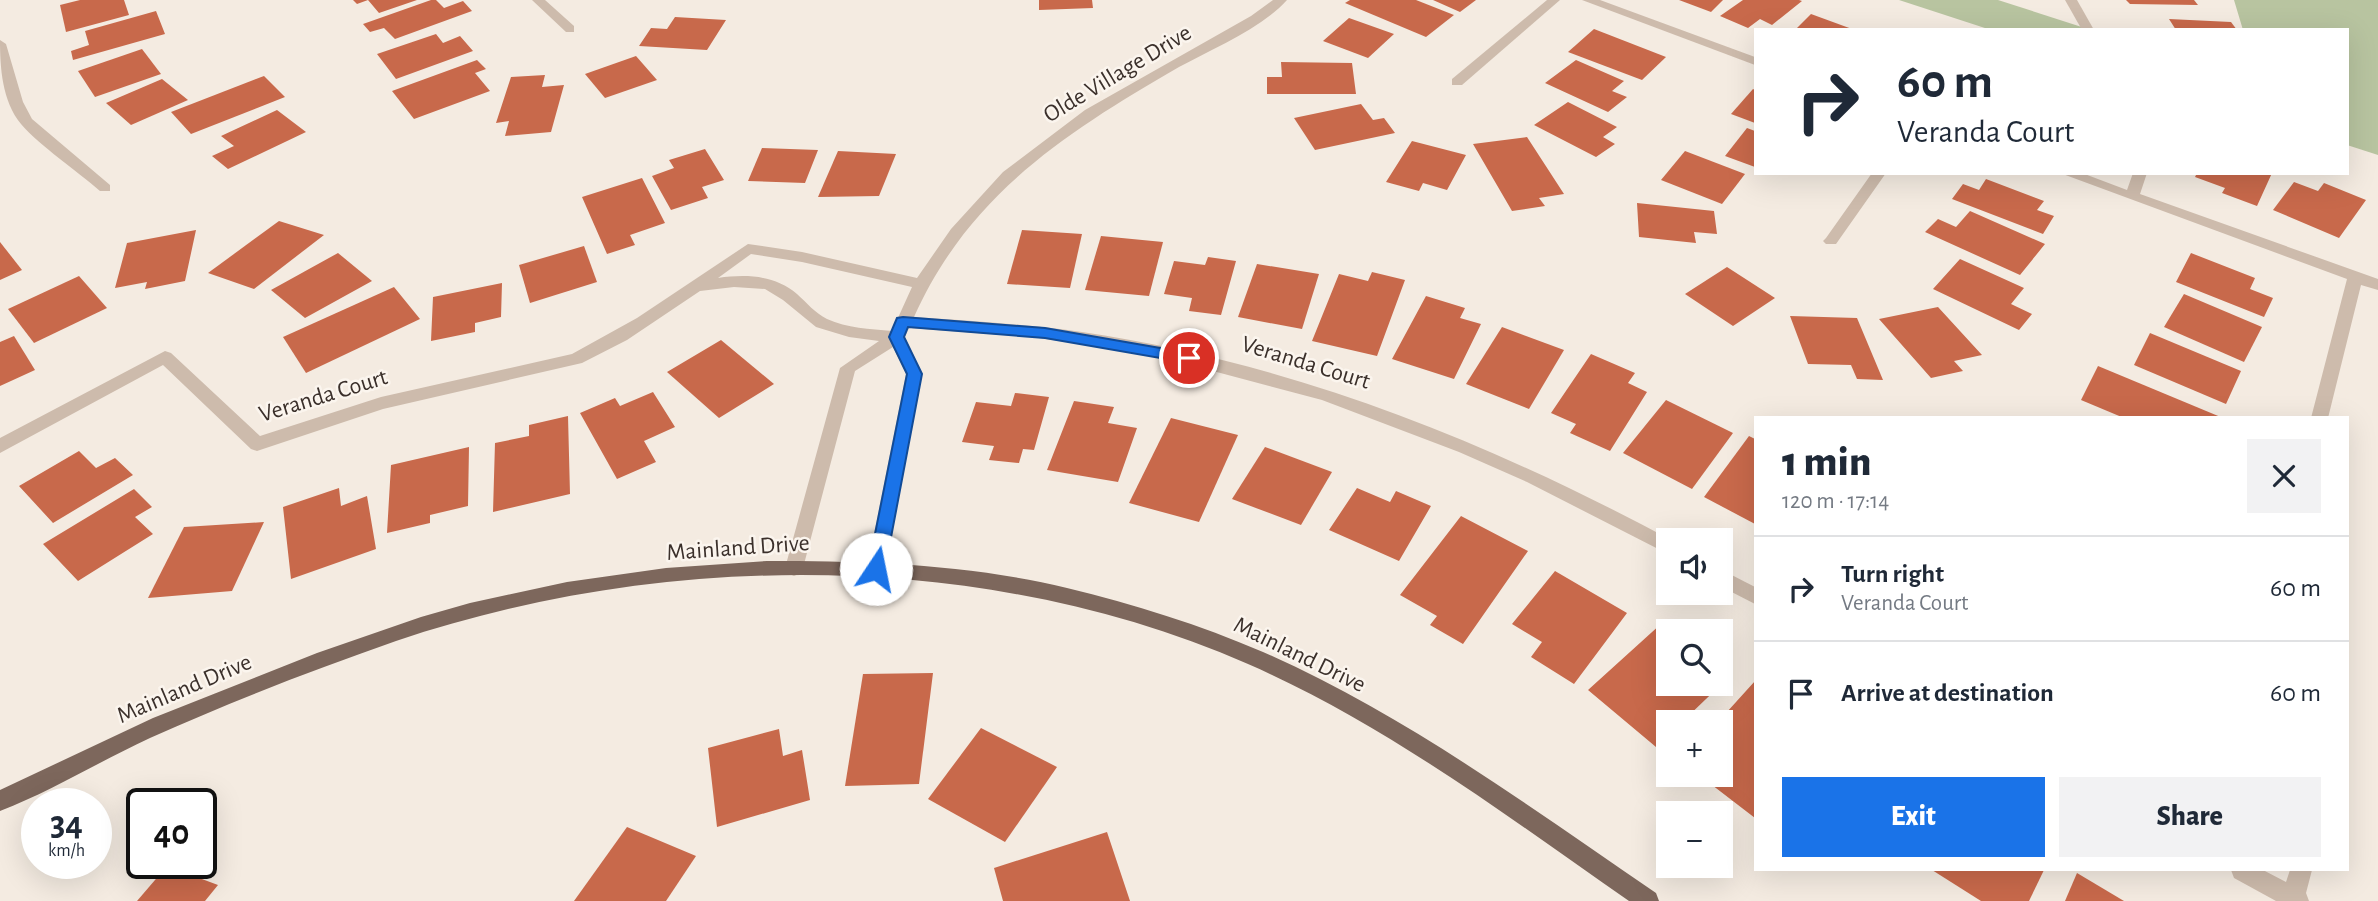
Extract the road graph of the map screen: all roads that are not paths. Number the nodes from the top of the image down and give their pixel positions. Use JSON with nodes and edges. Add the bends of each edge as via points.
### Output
{"nodes":[{"id":1,"x":538,"y":0,"type":"edge"},
{"id":2,"x":1281,"y":0,"type":"edge"},
{"id":3,"x":1554,"y":0,"type":"edge"},
{"id":4,"x":1588,"y":0,"type":"edge"},
{"id":5,"x":2071,"y":0,"type":"edge"},
{"id":6,"x":2087,"y":28,"type":"edge"},
{"id":7,"x":570,"y":29,"type":"dead end"},
{"id":8,"x":0,"y":44,"type":"edge"},
{"id":9,"x":1754,"y":61,"type":"edge"},
{"id":10,"x":1457,"y":82,"type":"dead end"},
{"id":11,"x":1878,"y":175,"type":"edge"},
{"id":12,"x":2073,"y":175,"type":"edge"},
{"id":13,"x":2139,"y":175,"type":"edge"},
{"id":14,"x":105,"y":187,"type":"dead end"},
{"id":15,"x":2132,"y":196,"type":"junction"},
{"id":16,"x":1831,"y":241,"type":"dead end"},
{"id":17,"x":2355,"y":277,"type":"junction"},
{"id":18,"x":921,"y":284,"type":"junction"},
{"id":19,"x":2378,"y":285,"type":"edge"},
{"id":20,"x":693,"y":288,"type":"junction"},
{"id":21,"x":900,"y":329,"type":"junction"},
{"id":22,"x":2320,"y":416,"type":"edge"},
{"id":23,"x":0,"y":446,"type":"edge"},
{"id":24,"x":1656,"y":541,"type":"edge"},
{"id":25,"x":794,"y":568,"type":"junction"},
{"id":26,"x":876,"y":569,"type":"junction"},
{"id":27,"x":1733,"y":583,"type":"edge"},
{"id":28,"x":1754,"y":595,"type":"edge"},
{"id":29,"x":0,"y":801,"type":"edge"},
{"id":30,"x":2244,"y":871,"type":"edge"},
{"id":31,"x":2301,"y":871,"type":"edge"},
{"id":32,"x":2294,"y":900,"type":"edge"},
{"id":33,"x":1648,"y":901,"type":"edge"}],
"edges":[{"from":1,"to":7,"type":"street"},
{"from":2,"to":18,"type":"street","name":"Olde Village Drive","via":[[1090,113],[1008,175],[956,232]]},
{"from":3,"to":10,"type":"street"},
{"from":4,"to":9,"type":"street"},
{"from":5,"to":6,"type":"street"},
{"from":8,"to":14,"type":"street","via":[[26,121]]},
{"from":11,"to":16,"type":"street"},
{"from":12,"to":15,"type":"street"},
{"from":13,"to":15,"type":"street"},
{"from":15,"to":17,"type":"street"},
{"from":17,"to":19,"type":"street"},
{"from":17,"to":22,"type":"street"},
{"from":18,"to":20,"type":"street","name":"Veranda Court","via":[[748,248]]},
{"from":18,"to":21,"type":"street","name":"Olde Village Drive"},
{"from":20,"to":21,"type":"street","name":"Veranda Court","via":[[749,281],[772,286],[800,310],[841,331]]},
{"from":20,"to":23,"type":"street","name":"Veranda Court","via":[[576,359],[381,403],[257,444],[165,357]]},
{"from":21,"to":24,"type":"street","name":"Veranda Court","via":[[1045,333],[1266,376],[1415,424],[1506,462]]},
{"from":21,"to":25,"type":"street","via":[[848,368]]},
{"from":21,"to":26,"type":"street","via":[[914,374]]},
{"from":25,"to":26,"type":"main road","name":"Mainland Drive"},
{"from":25,"to":29,"type":"main road","name":"Mainland Drive","via":[[593,587],[469,611],[355,647],[145,731]]},
{"from":26,"to":33,"type":"main road","name":"Mainland Drive","via":[[1048,590],[1163,622],[1255,658],[1419,745]]},
{"from":27,"to":28,"type":"street"},
{"from":30,"to":32,"type":"street"},
{"from":31,"to":32,"type":"street"}]}
